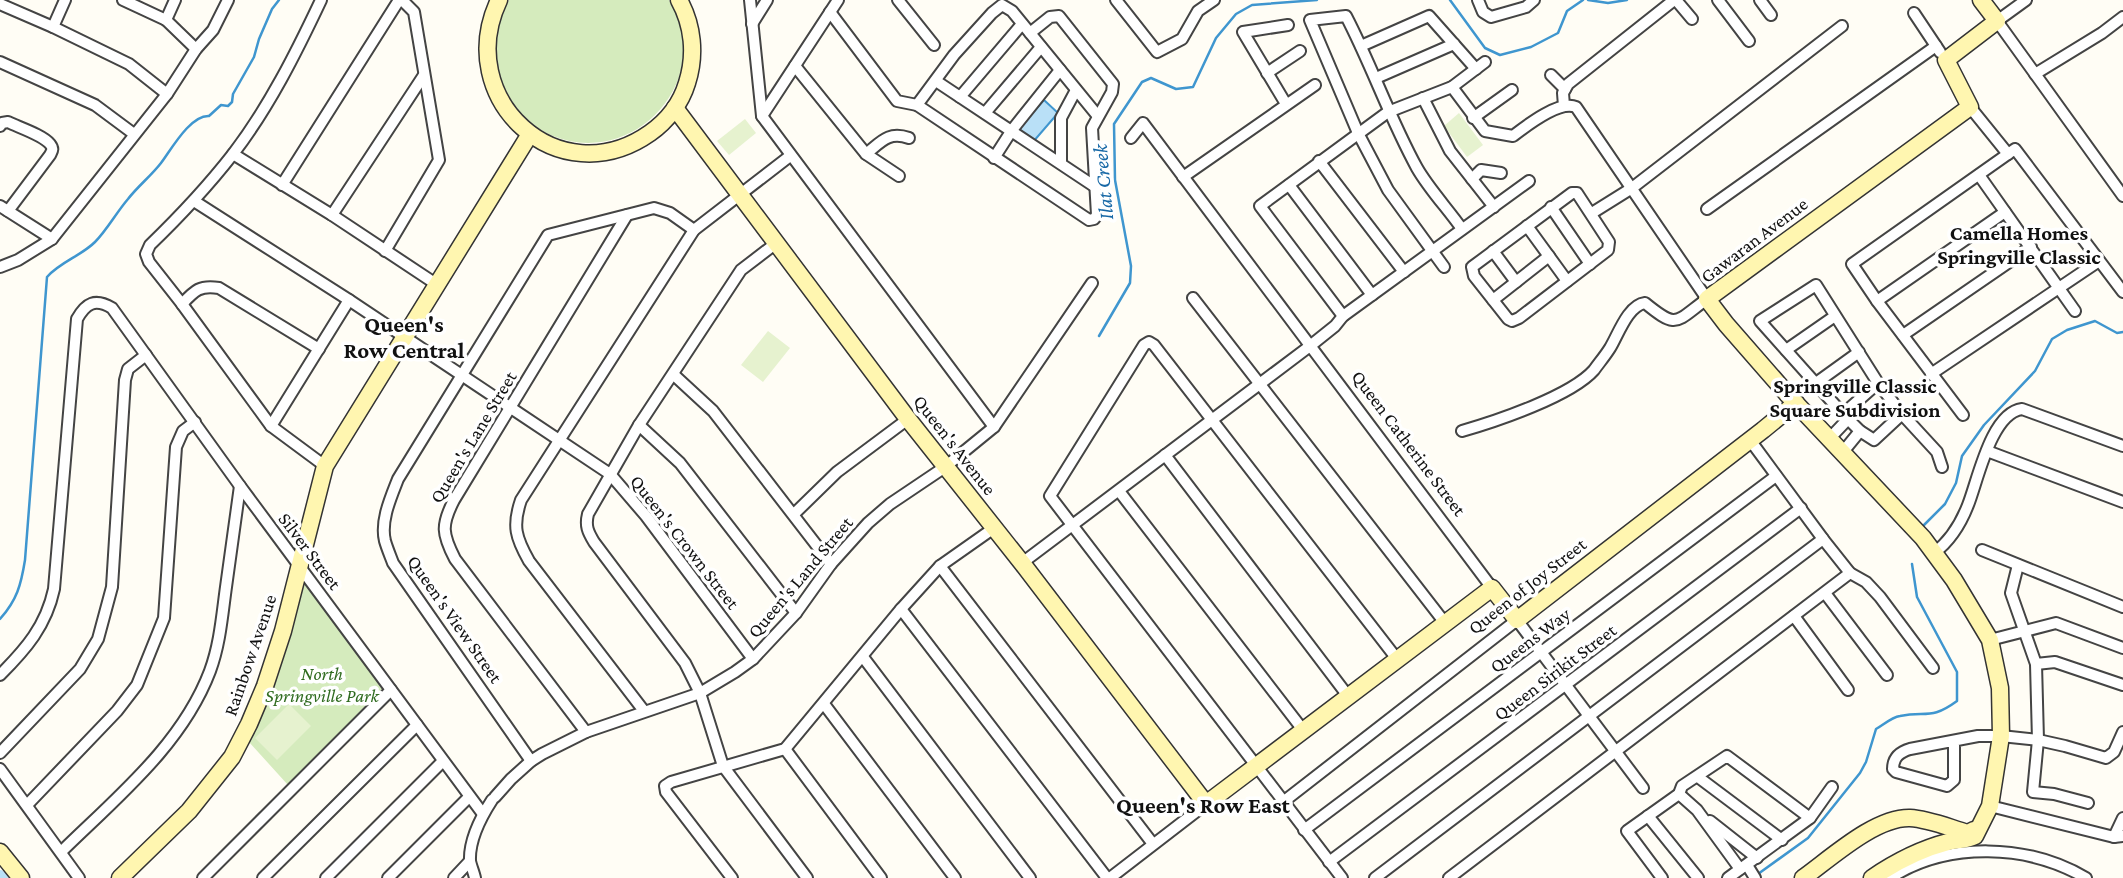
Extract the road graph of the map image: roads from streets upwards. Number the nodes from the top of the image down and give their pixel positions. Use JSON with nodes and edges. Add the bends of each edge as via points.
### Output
{"nodes":[{"id":1,"x":65,"y":0,"type":"edge"},
{"id":2,"x":123,"y":0,"type":"edge"},
{"id":3,"x":176,"y":0,"type":"edge"},
{"id":4,"x":228,"y":0,"type":"edge"},
{"id":5,"x":321,"y":0,"type":"edge"},
{"id":6,"x":400,"y":0,"type":"edge"},
{"id":7,"x":499,"y":0,"type":"edge"},
{"id":8,"x":679,"y":0,"type":"edge"},
{"id":9,"x":750,"y":0,"type":"edge"},
{"id":10,"x":767,"y":0,"type":"edge"},
{"id":11,"x":838,"y":0,"type":"edge"},
{"id":12,"x":898,"y":0,"type":"edge"},
{"id":13,"x":1116,"y":0,"type":"edge"},
{"id":14,"x":1190,"y":0,"type":"edge"},
{"id":15,"x":1214,"y":0,"type":"edge"},
{"id":16,"x":1478,"y":0,"type":"edge"},
{"id":17,"x":1534,"y":0,"type":"edge"},
{"id":18,"x":1675,"y":0,"type":"edge"},
{"id":19,"x":1718,"y":0,"type":"edge"},
{"id":20,"x":1760,"y":0,"type":"edge"},
{"id":21,"x":1981,"y":0,"type":"edge"},
{"id":22,"x":2026,"y":0,"type":"edge"},
{"id":23,"x":2,"y":5,"type":"edge"},
{"id":24,"x":1198,"y":11,"type":"junction"},
{"id":25,"x":830,"y":12,"type":"junction"},
{"id":26,"x":1913,"y":13,"type":"dead end"},
{"id":27,"x":1771,"y":15,"type":"dead end"},
{"id":28,"x":2123,"y":17,"type":"edge"},
{"id":29,"x":1692,"y":19,"type":"dead end"},
{"id":30,"x":166,"y":20,"type":"junction"},
{"id":31,"x":1997,"y":21,"type":"junction"},
{"id":32,"x":751,"y":24,"type":"junction"},
{"id":33,"x":1022,"y":24,"type":"junction"},
{"id":34,"x":1288,"y":25,"type":"dead end"},
{"id":35,"x":1842,"y":26,"type":"dead end"},
{"id":36,"x":53,"y":27,"type":"junction"},
{"id":37,"x":1030,"y":33,"type":"junction"},
{"id":38,"x":1749,"y":41,"type":"dead end"},
{"id":39,"x":1454,"y":44,"type":"junction"},
{"id":40,"x":933,"y":45,"type":"dead end"},
{"id":41,"x":1361,"y":46,"type":"junction"},
{"id":42,"x":1936,"y":46,"type":"junction"},
{"id":43,"x":1041,"y":47,"type":"junction"},
{"id":44,"x":196,"y":49,"type":"junction"},
{"id":45,"x":1300,"y":51,"type":"dead end"},
{"id":46,"x":1946,"y":60,"type":"junction"},
{"id":47,"x":0,"y":62,"type":"edge"},
{"id":48,"x":795,"y":66,"type":"junction"},
{"id":49,"x":1060,"y":71,"type":"junction"},
{"id":50,"x":1267,"y":73,"type":"junction"},
{"id":51,"x":2035,"y":74,"type":"junction"},
{"id":52,"x":424,"y":75,"type":"junction"},
{"id":53,"x":1551,"y":75,"type":"dead end"},
{"id":54,"x":1376,"y":78,"type":"junction"},
{"id":55,"x":936,"y":81,"type":"junction"},
{"id":56,"x":1315,"y":85,"type":"dead end"},
{"id":57,"x":1452,"y":87,"type":"junction"},
{"id":58,"x":1564,"y":89,"type":"junction"},
{"id":59,"x":1076,"y":90,"type":"junction"},
{"id":60,"x":1512,"y":90,"type":"dead end"},
{"id":61,"x":167,"y":94,"type":"junction"},
{"id":62,"x":961,"y":97,"type":"junction"},
{"id":63,"x":1423,"y":98,"type":"junction"},
{"id":64,"x":917,"y":104,"type":"junction"},
{"id":65,"x":1286,"y":104,"type":"junction"},
{"id":66,"x":1564,"y":106,"type":"junction"},
{"id":67,"x":1970,"y":107,"type":"junction"},
{"id":68,"x":675,"y":108,"type":"junction"},
{"id":69,"x":1388,"y":112,"type":"junction"},
{"id":70,"x":985,"y":113,"type":"junction"},
{"id":71,"x":1097,"y":115,"type":"junction"},
{"id":72,"x":762,"y":117,"type":"junction"},
{"id":73,"x":1474,"y":118,"type":"junction"},
{"id":74,"x":0,"y":126,"type":"edge"},
{"id":75,"x":1012,"y":130,"type":"junction"},
{"id":76,"x":1358,"y":133,"type":"junction"},
{"id":77,"x":134,"y":134,"type":"junction"},
{"id":78,"x":530,"y":134,"type":"junction"},
{"id":79,"x":909,"y":138,"type":"dead end"},
{"id":80,"x":1131,"y":138,"type":"dead end"},
{"id":81,"x":866,"y":154,"type":"junction"},
{"id":82,"x":233,"y":155,"type":"junction"},
{"id":83,"x":2008,"y":155,"type":"junction"},
{"id":84,"x":790,"y":156,"type":"junction"},
{"id":85,"x":994,"y":158,"type":"junction"},
{"id":86,"x":1320,"y":161,"type":"junction"},
{"id":87,"x":1061,"y":163,"type":"junction"},
{"id":88,"x":1501,"y":173,"type":"dead end"},
{"id":89,"x":1979,"y":175,"type":"junction"},
{"id":90,"x":900,"y":176,"type":"dead end"},
{"id":91,"x":1184,"y":177,"type":"junction"},
{"id":92,"x":1472,"y":179,"type":"junction"},
{"id":93,"x":1529,"y":181,"type":"dead end"},
{"id":94,"x":282,"y":185,"type":"junction"},
{"id":95,"x":1289,"y":185,"type":"junction"},
{"id":96,"x":1094,"y":186,"type":"junction"},
{"id":97,"x":1632,"y":188,"type":"junction"},
{"id":98,"x":739,"y":194,"type":"junction"},
{"id":99,"x":2123,"y":196,"type":"edge"},
{"id":100,"x":194,"y":201,"type":"junction"},
{"id":101,"x":1494,"y":207,"type":"junction"},
{"id":102,"x":1551,"y":207,"type":"junction"},
{"id":103,"x":4,"y":209,"type":"edge"},
{"id":104,"x":1707,"y":209,"type":"dead end"},
{"id":105,"x":2006,"y":212,"type":"junction"},
{"id":106,"x":1592,"y":213,"type":"junction"},
{"id":107,"x":332,"y":215,"type":"junction"},
{"id":108,"x":627,"y":215,"type":"junction"},
{"id":109,"x":1527,"y":226,"type":"junction"},
{"id":110,"x":1462,"y":229,"type":"junction"},
{"id":111,"x":694,"y":230,"type":"junction"},
{"id":112,"x":52,"y":239,"type":"junction"},
{"id":113,"x":775,"y":244,"type":"junction"},
{"id":114,"x":2031,"y":247,"type":"junction"},
{"id":115,"x":384,"y":251,"type":"junction"},
{"id":116,"x":1433,"y":251,"type":"junction"},
{"id":117,"x":1493,"y":251,"type":"junction"},
{"id":118,"x":1549,"y":256,"type":"junction"},
{"id":119,"x":2099,"y":261,"type":"junction"},
{"id":120,"x":1590,"y":264,"type":"junction"},
{"id":121,"x":0,"y":267,"type":"edge"},
{"id":122,"x":1444,"y":267,"type":"dead end"},
{"id":123,"x":1404,"y":272,"type":"junction"},
{"id":124,"x":1567,"y":281,"type":"junction"},
{"id":125,"x":1516,"y":282,"type":"junction"},
{"id":126,"x":1092,"y":283,"type":"dead end"},
{"id":127,"x":436,"y":284,"type":"junction"},
{"id":128,"x":2059,"y":288,"type":"junction"},
{"id":129,"x":2123,"y":292,"type":"edge"},
{"id":130,"x":1373,"y":295,"type":"junction"},
{"id":131,"x":1193,"y":298,"type":"dead end"},
{"id":132,"x":1707,"y":299,"type":"junction"},
{"id":133,"x":349,"y":300,"type":"junction"},
{"id":134,"x":1493,"y":300,"type":"junction"},
{"id":135,"x":1877,"y":301,"type":"junction"},
{"id":136,"x":182,"y":304,"type":"junction"},
{"id":137,"x":2075,"y":311,"type":"dead end"},
{"id":138,"x":1343,"y":316,"type":"junction"},
{"id":139,"x":1835,"y":316,"type":"junction"},
{"id":140,"x":1903,"y":335,"type":"junction"},
{"id":141,"x":405,"y":337,"type":"junction"},
{"id":142,"x":1310,"y":346,"type":"junction"},
{"id":143,"x":319,"y":349,"type":"junction"},
{"id":144,"x":1786,"y":350,"type":"junction"},
{"id":145,"x":1859,"y":352,"type":"junction"},
{"id":146,"x":146,"y":355,"type":"junction"},
{"id":147,"x":461,"y":374,"type":"junction"},
{"id":148,"x":674,"y":374,"type":"junction"},
{"id":149,"x":1931,"y":374,"type":"junction"},
{"id":150,"x":1816,"y":383,"type":"junction"},
{"id":151,"x":1878,"y":383,"type":"junction"},
{"id":152,"x":1259,"y":385,"type":"junction"},
{"id":153,"x":1796,"y":403,"type":"junction"},
{"id":154,"x":511,"y":407,"type":"junction"},
{"id":155,"x":1902,"y":414,"type":"junction"},
{"id":156,"x":1963,"y":415,"type":"dead end"},
{"id":157,"x":1846,"y":417,"type":"junction"},
{"id":158,"x":908,"y":419,"type":"junction"},
{"id":159,"x":1212,"y":420,"type":"junction"},
{"id":160,"x":195,"y":422,"type":"junction"},
{"id":161,"x":639,"y":425,"type":"junction"},
{"id":162,"x":271,"y":426,"type":"junction"},
{"id":163,"x":994,"y":427,"type":"junction"},
{"id":164,"x":1462,"y":431,"type":"dead end"},
{"id":165,"x":1860,"y":431,"type":"junction"},
{"id":166,"x":559,"y":439,"type":"junction"},
{"id":167,"x":1829,"y":439,"type":"junction"},
{"id":168,"x":1750,"y":440,"type":"junction"},
{"id":169,"x":2123,"y":446,"type":"edge"},
{"id":170,"x":1987,"y":451,"type":"junction"},
{"id":171,"x":1842,"y":453,"type":"junction"},
{"id":172,"x":1165,"y":456,"type":"junction"},
{"id":173,"x":326,"y":466,"type":"junction"},
{"id":174,"x":945,"y":467,"type":"junction"},
{"id":175,"x":1942,"y":467,"type":"dead end"},
{"id":176,"x":610,"y":474,"type":"junction"},
{"id":177,"x":1776,"y":476,"type":"junction"},
{"id":178,"x":240,"y":486,"type":"junction"},
{"id":179,"x":1119,"y":491,"type":"junction"},
{"id":180,"x":2123,"y":502,"type":"edge"},
{"id":181,"x":1801,"y":508,"type":"junction"},
{"id":182,"x":794,"y":514,"type":"junction"},
{"id":183,"x":1071,"y":526,"type":"junction"},
{"id":184,"x":994,"y":528,"type":"junction"},
{"id":185,"x":1823,"y":539,"type":"junction"},
{"id":186,"x":1982,"y":550,"type":"dead end"},
{"id":187,"x":1934,"y":553,"type":"junction"},
{"id":188,"x":1022,"y":563,"type":"junction"},
{"id":189,"x":831,"y":564,"type":"junction"},
{"id":190,"x":2018,"y":565,"type":"junction"},
{"id":191,"x":940,"y":566,"type":"junction"},
{"id":192,"x":300,"y":567,"type":"junction"},
{"id":193,"x":1850,"y":573,"type":"junction"},
{"id":194,"x":1492,"y":588,"type":"junction"},
{"id":195,"x":1825,"y":593,"type":"junction"},
{"id":196,"x":2123,"y":607,"type":"edge"},
{"id":197,"x":901,"y":609,"type":"junction"},
{"id":198,"x":796,"y":613,"type":"junction"},
{"id":199,"x":1794,"y":616,"type":"junction"},
{"id":200,"x":1517,"y":620,"type":"junction"},
{"id":201,"x":1445,"y":623,"type":"junction"},
{"id":202,"x":2024,"y":631,"type":"junction"},
{"id":203,"x":1990,"y":640,"type":"junction"},
{"id":204,"x":2123,"y":648,"type":"edge"},
{"id":205,"x":1542,"y":653,"type":"junction"},
{"id":206,"x":863,"y":657,"type":"junction"},
{"id":207,"x":753,"y":659,"type":"junction"},
{"id":208,"x":1397,"y":659,"type":"junction"},
{"id":209,"x":2036,"y":664,"type":"junction"},
{"id":210,"x":1933,"y":668,"type":"dead end"},
{"id":211,"x":0,"y":675,"type":"edge"},
{"id":212,"x":1887,"y":675,"type":"dead end"},
{"id":213,"x":1566,"y":685,"type":"junction"},
{"id":214,"x":2123,"y":685,"type":"edge"},
{"id":215,"x":391,"y":690,"type":"junction"},
{"id":216,"x":1848,"y":690,"type":"dead end"},
{"id":217,"x":700,"y":693,"type":"junction"},
{"id":218,"x":1348,"y":696,"type":"junction"},
{"id":219,"x":824,"y":704,"type":"junction"},
{"id":220,"x":644,"y":711,"type":"junction"},
{"id":221,"x":1589,"y":716,"type":"junction"},
{"id":222,"x":417,"y":725,"type":"junction"},
{"id":223,"x":1303,"y":730,"type":"junction"},
{"id":224,"x":586,"y":732,"type":"junction"},
{"id":225,"x":2123,"y":732,"type":"edge"},
{"id":226,"x":2001,"y":736,"type":"junction"},
{"id":227,"x":2038,"y":740,"type":"junction"},
{"id":228,"x":1954,"y":742,"type":"junction"},
{"id":229,"x":785,"y":749,"type":"junction"},
{"id":230,"x":1616,"y":752,"type":"junction"},
{"id":231,"x":0,"y":753,"type":"edge"},
{"id":232,"x":443,"y":761,"type":"junction"},
{"id":233,"x":531,"y":761,"type":"junction"},
{"id":234,"x":723,"y":766,"type":"junction"},
{"id":235,"x":1255,"y":766,"type":"junction"},
{"id":236,"x":0,"y":769,"type":"edge"},
{"id":237,"x":1698,"y":777,"type":"junction"},
{"id":238,"x":1832,"y":787,"type":"dead end"},
{"id":239,"x":1643,"y":788,"type":"dead end"},
{"id":240,"x":1679,"y":793,"type":"junction"},
{"id":241,"x":469,"y":797,"type":"junction"},
{"id":242,"x":1283,"y":802,"type":"junction"},
{"id":243,"x":2088,"y":803,"type":"dead end"},
{"id":244,"x":1206,"y":804,"type":"junction"},
{"id":245,"x":27,"y":806,"type":"junction"},
{"id":246,"x":1990,"y":807,"type":"junction"},
{"id":247,"x":1697,"y":810,"type":"junction"},
{"id":248,"x":482,"y":814,"type":"junction"},
{"id":249,"x":1648,"y":816,"type":"junction"},
{"id":250,"x":1810,"y":818,"type":"junction"},
{"id":251,"x":2123,"y":818,"type":"edge"},
{"id":252,"x":1979,"y":828,"type":"junction"},
{"id":253,"x":1304,"y":830,"type":"junction"},
{"id":254,"x":2119,"y":836,"type":"edge"},
{"id":255,"x":1782,"y":840,"type":"junction"},
{"id":256,"x":1153,"y":844,"type":"junction"},
{"id":257,"x":0,"y":852,"type":"edge"},
{"id":258,"x":61,"y":852,"type":"junction"},
{"id":259,"x":470,"y":861,"type":"junction"},
{"id":260,"x":1329,"y":862,"type":"junction"},
{"id":261,"x":1750,"y":869,"type":"edge"},
{"id":262,"x":21,"y":878,"type":"edge"},
{"id":263,"x":79,"y":878,"type":"edge"},
{"id":264,"x":120,"y":878,"type":"edge"},
{"id":265,"x":203,"y":878,"type":"edge"},
{"id":266,"x":263,"y":878,"type":"edge"},
{"id":267,"x":326,"y":878,"type":"edge"},
{"id":268,"x":388,"y":878,"type":"edge"},
{"id":269,"x":454,"y":878,"type":"edge"},
{"id":270,"x":475,"y":878,"type":"edge"},
{"id":271,"x":732,"y":878,"type":"edge"},
{"id":272,"x":807,"y":878,"type":"edge"},
{"id":273,"x":881,"y":878,"type":"edge"},
{"id":274,"x":955,"y":878,"type":"edge"},
{"id":275,"x":1030,"y":878,"type":"edge"},
{"id":276,"x":1109,"y":878,"type":"edge"},
{"id":277,"x":1342,"y":878,"type":"edge"},
{"id":278,"x":1375,"y":878,"type":"edge"},
{"id":279,"x":1449,"y":878,"type":"edge"},
{"id":280,"x":1662,"y":878,"type":"edge"},
{"id":281,"x":1698,"y":878,"type":"edge"},
{"id":282,"x":1728,"y":878,"type":"edge"},
{"id":283,"x":1803,"y":878,"type":"edge"},
{"id":284,"x":1872,"y":878,"type":"edge"},
{"id":285,"x":1890,"y":878,"type":"edge"},
{"id":286,"x":2086,"y":878,"type":"edge"}],
"edges":[{"from":1,"to":36,"type":"street"},
{"from":2,"to":30,"type":"street"},
{"from":3,"to":30,"type":"street"},
{"from":4,"to":44,"type":"street","via":[[213,30]]},
{"from":5,"to":82,"type":"street","via":[[292,60]]},
{"from":6,"to":52,"type":"street","via":[[414,12]]},
{"from":6,"to":94,"type":"street"},
{"from":7,"to":78,"type":"street","via":[[488,31],[487,63],[505,108]]},
{"from":8,"to":68,"type":"street","via":[[693,52],[689,76]]},
{"from":9,"to":32,"type":"street"},
{"from":10,"to":32,"type":"street"},
{"from":11,"to":25,"type":"street"},
{"from":12,"to":40,"type":"street"},
{"from":13,"to":24,"type":"street","via":[[1157,52],[1182,39]]},
{"from":14,"to":24,"type":"street"},
{"from":15,"to":24,"type":"street"},
{"from":16,"to":17,"type":"street","via":[[1483,12],[1491,16],[1526,7]]},
{"from":18,"to":29,"type":"street"},
{"from":18,"to":58,"type":"street"},
{"from":19,"to":38,"type":"street"},
{"from":20,"to":27,"type":"street"},
{"from":21,"to":31,"type":"street"},
{"from":22,"to":31,"type":"street"},
{"from":23,"to":36,"type":"street"},
{"from":25,"to":48,"type":"street"},
{"from":25,"to":64,"type":"street","via":[[897,101]]},
{"from":26,"to":42,"type":"street"},
{"from":28,"to":51,"type":"street"},
{"from":30,"to":44,"type":"street"},
{"from":31,"to":46,"type":"street"},
{"from":31,"to":51,"type":"street"},
{"from":32,"to":72,"type":"street"},
{"from":33,"to":37,"type":"street"},
{"from":33,"to":55,"type":"street","via":[[1002,5]]},
{"from":33,"to":62,"type":"street"},
{"from":34,"to":50,"type":"street","via":[[1243,32]]},
{"from":35,"to":97,"type":"street"},
{"from":36,"to":61,"type":"street","via":[[129,65]]},
{"from":37,"to":43,"type":"street"},
{"from":37,"to":71,"type":"street","via":[[1050,17],[1063,19],[1112,84]]},
{"from":39,"to":41,"type":"street","via":[[1429,16]]},
{"from":39,"to":54,"type":"street"},
{"from":39,"to":57,"type":"street","via":[[1481,65]]},
{"from":41,"to":54,"type":"street"},
{"from":41,"to":76,"type":"street","via":[[1346,16],[1311,20]]},
{"from":42,"to":46,"type":"street"},
{"from":42,"to":104,"type":"street"},
{"from":43,"to":49,"type":"street"},
{"from":43,"to":70,"type":"street"},
{"from":44,"to":61,"type":"street"},
{"from":45,"to":50,"type":"street"},
{"from":46,"to":67,"type":"street"},
{"from":47,"to":77,"type":"street","via":[[94,105]]},
{"from":48,"to":72,"type":"street"},
{"from":48,"to":81,"type":"street"},
{"from":49,"to":59,"type":"street"},
{"from":49,"to":75,"type":"street"},
{"from":50,"to":65,"type":"street"},
{"from":51,"to":99,"type":"street"},
{"from":52,"to":107,"type":"street"},
{"from":52,"to":115,"type":"street","via":[[439,160]]},
{"from":53,"to":58,"type":"street"},
{"from":54,"to":69,"type":"street"},
{"from":55,"to":62,"type":"street"},
{"from":55,"to":64,"type":"street"},
{"from":56,"to":65,"type":"street"},
{"from":57,"to":63,"type":"street"},
{"from":57,"to":73,"type":"street"},
{"from":58,"to":66,"type":"street"},
{"from":59,"to":71,"type":"street"},
{"from":59,"to":87,"type":"street","via":[[1061,118]]},
{"from":60,"to":73,"type":"street"},
{"from":61,"to":77,"type":"street"},
{"from":62,"to":70,"type":"street"},
{"from":63,"to":69,"type":"street"},
{"from":63,"to":92,"type":"street","via":[[1450,152]]},
{"from":64,"to":85,"type":"street"},
{"from":65,"to":91,"type":"street"},
{"from":66,"to":73,"type":"street","via":[[1513,136],[1485,131]]},
{"from":66,"to":97,"type":"street","via":[[1576,107]]},
{"from":67,"to":83,"type":"street"},
{"from":67,"to":132,"type":"street","name":"Gawaran Avenue"},
{"from":68,"to":78,"type":"street","via":[[642,139],[608,151],[571,151]]},
{"from":68,"to":98,"type":"street","name":"Queen's Avenue"},
{"from":69,"to":76,"type":"street"},
{"from":69,"to":110,"type":"street","via":[[1419,171]]},
{"from":70,"to":75,"type":"street"},
{"from":71,"to":96,"type":"street","via":[[1092,128]]},
{"from":72,"to":84,"type":"street"},
{"from":74,"to":103,"type":"street","via":[[8,122],[40,137],[52,150]]},
{"from":75,"to":85,"type":"street"},
{"from":75,"to":87,"type":"street"},
{"from":76,"to":86,"type":"street"},
{"from":76,"to":116,"type":"street","via":[[1388,190]]},
{"from":77,"to":112,"type":"street"},
{"from":78,"to":127,"type":"street","name":"Rainbow Avenue"},
{"from":79,"to":81,"type":"street","via":[[892,135]]},
{"from":80,"to":91,"type":"street","name":"Queen Catherine Street","via":[[1143,123]]},
{"from":81,"to":90,"type":"street"},
{"from":82,"to":94,"type":"street"},
{"from":82,"to":100,"type":"street"},
{"from":83,"to":89,"type":"street"},
{"from":83,"to":119,"type":"street","via":[[2015,149]]},
{"from":84,"to":98,"type":"street"},
{"from":84,"to":163,"type":"street"},
{"from":85,"to":96,"type":"street","via":[[1089,220],[1097,215]]},
{"from":86,"to":95,"type":"street"},
{"from":86,"to":123,"type":"street"},
{"from":87,"to":96,"type":"street"},
{"from":88,"to":92,"type":"street","via":[[1481,170]]},
{"from":89,"to":105,"type":"street"},
{"from":89,"to":135,"type":"street","via":[[1852,264]]},
{"from":91,"to":142,"type":"street","name":"Queen Catherine Street"},
{"from":92,"to":101,"type":"street"},
{"from":93,"to":101,"type":"street"},
{"from":94,"to":107,"type":"street"},
{"from":95,"to":130,"type":"street"},
{"from":95,"to":138,"type":"street","via":[[1260,206]]},
{"from":97,"to":106,"type":"street"},
{"from":97,"to":132,"type":"street"},
{"from":98,"to":111,"type":"street"},
{"from":98,"to":113,"type":"street","name":"Queen's Avenue"},
{"from":100,"to":133,"type":"street","name":"Queen's Crown Street"},
{"from":100,"to":136,"type":"street","via":[[146,254]]},
{"from":101,"to":110,"type":"street"},
{"from":102,"to":106,"type":"street","via":[[1577,193]]},
{"from":102,"to":109,"type":"street"},
{"from":102,"to":120,"type":"street"},
{"from":103,"to":112,"type":"street"},
{"from":105,"to":114,"type":"street"},
{"from":105,"to":135,"type":"street"},
{"from":106,"to":120,"type":"street","via":[[1609,246]]},
{"from":107,"to":115,"type":"street"},
{"from":108,"to":111,"type":"street","via":[[659,208]]},
{"from":108,"to":147,"type":"street","name":"Queen's View Street","via":[[548,235]]},
{"from":108,"to":154,"type":"street","name":"Queen's Lane Street"},
{"from":109,"to":117,"type":"street"},
{"from":109,"to":118,"type":"street"},
{"from":110,"to":116,"type":"street"},
{"from":111,"to":166,"type":"street"},
{"from":112,"to":121,"type":"street"},
{"from":113,"to":148,"type":"street","via":[[741,270]]},
{"from":113,"to":158,"type":"street","name":"Queen's Avenue"},
{"from":114,"to":128,"type":"street"},
{"from":114,"to":140,"type":"street"},
{"from":115,"to":127,"type":"street"},
{"from":116,"to":122,"type":"street"},
{"from":116,"to":123,"type":"street"},
{"from":117,"to":125,"type":"street"},
{"from":117,"to":134,"type":"street","via":[[1471,269]]},
{"from":118,"to":124,"type":"street"},
{"from":118,"to":125,"type":"street"},
{"from":119,"to":128,"type":"street"},
{"from":119,"to":129,"type":"street"},
{"from":120,"to":124,"type":"street"},
{"from":123,"to":130,"type":"street"},
{"from":124,"to":134,"type":"street","via":[[1512,321]]},
{"from":125,"to":134,"type":"street"},
{"from":126,"to":163,"type":"street","name":"Queen's Land Street"},
{"from":127,"to":141,"type":"street","name":"Rainbow Avenue"},
{"from":128,"to":137,"type":"street"},
{"from":128,"to":149,"type":"street"},
{"from":130,"to":138,"type":"street"},
{"from":131,"to":152,"type":"street"},
{"from":132,"to":153,"type":"street","name":"Gawaran Avenue"},
{"from":132,"to":164,"type":"street","via":[[1672,321],[1639,304],[1592,372],[1574,385],[1537,404]]},
{"from":133,"to":141,"type":"street","name":"Queen's Crown Street"},
{"from":133,"to":143,"type":"street"},
{"from":135,"to":140,"type":"street"},
{"from":136,"to":143,"type":"street","via":[[205,286],[219,288]]},
{"from":136,"to":162,"type":"street"},
{"from":138,"to":142,"type":"street"},
{"from":139,"to":144,"type":"street"},
{"from":139,"to":144,"type":"street","via":[[1816,285],[1760,321]]},
{"from":139,"to":145,"type":"street"},
{"from":140,"to":149,"type":"street"},
{"from":141,"to":147,"type":"street","name":"Queen's Crown Street"},
{"from":141,"to":173,"type":"street","name":"Rainbow Avenue"},
{"from":142,"to":152,"type":"street"},
{"from":142,"to":194,"type":"street","name":"Queen Catherine Street"},
{"from":143,"to":162,"type":"street"},
{"from":144,"to":150,"type":"street"},
{"from":145,"to":150,"type":"street"},
{"from":145,"to":151,"type":"street"},
{"from":146,"to":160,"type":"street","name":"Silver Street"},
{"from":146,"to":211,"type":"street","name":"Silver Street","via":[[112,308],[102,302],[82,309],[77,319],[51,605],[26,648]]},
{"from":146,"to":231,"type":"street","via":[[128,369],[125,380],[112,587],[99,639],[80,669]]},
{"from":147,"to":154,"type":"street","name":"Queen's Crown Street"},
{"from":147,"to":233,"type":"street","name":"Queen's View Street","via":[[398,478],[384,539],[393,562]]},
{"from":148,"to":161,"type":"street"},
{"from":148,"to":182,"type":"street","via":[[713,411]]},
{"from":149,"to":156,"type":"street"},
{"from":150,"to":157,"type":"street"},
{"from":151,"to":155,"type":"street"},
{"from":151,"to":157,"type":"street"},
{"from":152,"to":159,"type":"street"},
{"from":152,"to":201,"type":"street"},
{"from":153,"to":167,"type":"street","name":"Gawaran Avenue"},
{"from":153,"to":168,"type":"street","name":"Queen of Joy Street"},
{"from":154,"to":166,"type":"street","name":"Queen's Crown Street"},
{"from":154,"to":224,"type":"street","name":"Queen's Lane Street","via":[[446,515],[446,542]]},
{"from":155,"to":165,"type":"street","via":[[1874,440]]},
{"from":155,"to":175,"type":"street","via":[[1937,452]]},
{"from":157,"to":165,"type":"street"},
{"from":157,"to":167,"type":"street"},
{"from":158,"to":174,"type":"street","name":"Queen's Avenue"},
{"from":158,"to":182,"type":"street","via":[[837,472]]},
{"from":159,"to":172,"type":"street"},
{"from":159,"to":183,"type":"street","via":[[1154,345],[1144,345],[1050,496]]},
{"from":159,"to":208,"type":"street"},
{"from":160,"to":178,"type":"street","name":"Silver Street"},
{"from":160,"to":245,"type":"street","via":[[178,439],[164,618],[136,685]]},
{"from":161,"to":176,"type":"street"},
{"from":161,"to":198,"type":"street","via":[[680,463]]},
{"from":162,"to":173,"type":"street"},
{"from":163,"to":174,"type":"street","name":"Queen's Land Street"},
{"from":165,"to":171,"type":"street"},
{"from":166,"to":176,"type":"street","name":"Queen's Crown Street"},
{"from":166,"to":220,"type":"street","via":[[521,500],[516,533],[529,561]]},
{"from":167,"to":171,"type":"street","name":"Gawaran Avenue"},
{"from":168,"to":177,"type":"street"},
{"from":168,"to":200,"type":"street","name":"Queen of Joy Street"},
{"from":169,"to":170,"type":"street","via":[[2022,409],[2003,422]]},
{"from":170,"to":180,"type":"street"},
{"from":170,"to":187,"type":"street","via":[[1969,504],[1948,541]]},
{"from":171,"to":187,"type":"street","name":"Gawaran Avenue"},
{"from":172,"to":179,"type":"street"},
{"from":172,"to":218,"type":"street"},
{"from":173,"to":192,"type":"street","name":"Rainbow Avenue"},
{"from":174,"to":184,"type":"street","name":"Queen's Avenue"},
{"from":174,"to":189,"type":"street","name":"Queen's Land Street","via":[[890,504]]},
{"from":176,"to":207,"type":"street","name":"Queen's Crown Street"},
{"from":176,"to":217,"type":"street","via":[[588,514],[587,532],[685,663]]},
{"from":177,"to":181,"type":"street"},
{"from":177,"to":205,"type":"street","name":"Queens Way"},
{"from":178,"to":192,"type":"street","name":"Silver Street"},
{"from":178,"to":258,"type":"street","via":[[219,638],[195,701],[166,745]]},
{"from":179,"to":183,"type":"street"},
{"from":179,"to":223,"type":"street"},
{"from":181,"to":185,"type":"street"},
{"from":181,"to":213,"type":"street","name":"Queen Sirikit Street"},
{"from":182,"to":189,"type":"street"},
{"from":183,"to":188,"type":"street"},
{"from":183,"to":235,"type":"street"},
{"from":184,"to":188,"type":"street","name":"Queen's Avenue"},
{"from":184,"to":191,"type":"street"},
{"from":185,"to":193,"type":"street"},
{"from":185,"to":221,"type":"street"},
{"from":186,"to":190,"type":"street"},
{"from":187,"to":203,"type":"street","name":"Gawaran Avenue"},
{"from":188,"to":244,"type":"street","name":"Queen's Avenue"},
{"from":189,"to":198,"type":"street","name":"Queen's Land Street"},
{"from":190,"to":196,"type":"street"},
{"from":190,"to":202,"type":"street","via":[[2011,593]]},
{"from":191,"to":197,"type":"street"},
{"from":191,"to":256,"type":"street"},
{"from":192,"to":215,"type":"street","name":"Silver Street"},
{"from":192,"to":264,"type":"street","name":"Rainbow Avenue","via":[[265,685],[232,757],[189,811]]},
{"from":193,"to":195,"type":"street"},
{"from":193,"to":210,"type":"street","via":[[1880,597]]},
{"from":194,"to":200,"type":"street","name":"Queen Catherine Street"},
{"from":194,"to":201,"type":"street"},
{"from":195,"to":199,"type":"street"},
{"from":195,"to":212,"type":"street"},
{"from":197,"to":206,"type":"street"},
{"from":197,"to":276,"type":"street"},
{"from":198,"to":207,"type":"street","name":"Queen's Land Street"},
{"from":199,"to":216,"type":"street"},
{"from":199,"to":230,"type":"street"},
{"from":200,"to":205,"type":"street","name":"Queen Catherine Street"},
{"from":200,"to":242,"type":"street","name":"Queen of Joy Street"},
{"from":201,"to":208,"type":"street"},
{"from":202,"to":203,"type":"street"},
{"from":202,"to":204,"type":"street","via":[[2056,622]]},
{"from":202,"to":209,"type":"street"},
{"from":203,"to":226,"type":"street","name":"Gawaran Avenue","via":[[2000,688]]},
{"from":205,"to":213,"type":"street","name":"Queen Catherine Street"},
{"from":205,"to":253,"type":"street","name":"Queens Way"},
{"from":206,"to":219,"type":"street"},
{"from":206,"to":275,"type":"street"},
{"from":207,"to":217,"type":"street","name":"Queen's Land Street"},
{"from":208,"to":218,"type":"street"},
{"from":209,"to":214,"type":"street","via":[[2055,662]]},
{"from":209,"to":227,"type":"street"},
{"from":213,"to":221,"type":"street","name":"Queen Catherine Street"},
{"from":213,"to":260,"type":"street","name":"Queen Sirikit Street"},
{"from":215,"to":222,"type":"street","name":"Silver Street"},
{"from":215,"to":265,"type":"street"},
{"from":217,"to":220,"type":"street","name":"Queen's Land Street"},
{"from":217,"to":234,"type":"street"},
{"from":218,"to":223,"type":"street"},
{"from":219,"to":229,"type":"street"},
{"from":219,"to":274,"type":"street"},
{"from":220,"to":224,"type":"street","name":"Queen's Land Street"},
{"from":221,"to":230,"type":"street","name":"Queen Catherine Street"},
{"from":221,"to":278,"type":"street"},
{"from":222,"to":232,"type":"street","name":"Silver Street"},
{"from":222,"to":266,"type":"street"},
{"from":223,"to":235,"type":"street"},
{"from":224,"to":233,"type":"street","name":"Queen's Land Street"},
{"from":225,"to":227,"type":"street","via":[[2106,758]]},
{"from":226,"to":227,"type":"street"},
{"from":226,"to":228,"type":"street"},
{"from":226,"to":246,"type":"street","name":"Gawaran Avenue"},
{"from":227,"to":243,"type":"street","via":[[2033,792]]},
{"from":228,"to":228,"type":"street","via":[[1900,752],[1893,769],[1947,786],[1954,780]]},
{"from":229,"to":234,"type":"street"},
{"from":229,"to":273,"type":"street"},
{"from":230,"to":239,"type":"street","name":"Queen Catherine Street"},
{"from":230,"to":279,"type":"street"},
{"from":232,"to":241,"type":"street","name":"Silver Street"},
{"from":232,"to":267,"type":"street"},
{"from":233,"to":248,"type":"street","name":"Queen's Land Street"},
{"from":234,"to":271,"type":"street","via":[[665,786]]},
{"from":234,"to":272,"type":"street"},
{"from":235,"to":242,"type":"street"},
{"from":235,"to":244,"type":"street"},
{"from":236,"to":245,"type":"street"},
{"from":237,"to":240,"type":"street"},
{"from":237,"to":250,"type":"street","via":[[1727,756]]},
{"from":237,"to":255,"type":"street"},
{"from":238,"to":250,"type":"street"},
{"from":240,"to":247,"type":"street"},
{"from":240,"to":249,"type":"street"},
{"from":241,"to":248,"type":"street","name":"Silver Street"},
{"from":241,"to":268,"type":"street"},
{"from":242,"to":253,"type":"street"},
{"from":244,"to":256,"type":"street"},
{"from":245,"to":258,"type":"street"},
{"from":246,"to":252,"type":"street","name":"Gawaran Avenue"},
{"from":246,"to":254,"type":"street"},
{"from":247,"to":261,"type":"street"},
{"from":247,"to":261,"type":"street"},
{"from":248,"to":259,"type":"street","name":"Queen's Land Street"},
{"from":249,"to":280,"type":"street","via":[[1627,831]]},
{"from":249,"to":281,"type":"street"},
{"from":250,"to":255,"type":"street"},
{"from":251,"to":254,"type":"street"},
{"from":252,"to":283,"type":"street","via":[[1968,833],[1914,818],[1892,821],[1871,829]]},
{"from":252,"to":284,"type":"street","via":[[1975,836],[1924,851]]},
{"from":253,"to":260,"type":"street"},
{"from":255,"to":261,"type":"street"},
{"from":256,"to":276,"type":"street"},
{"from":257,"to":262,"type":"street"},
{"from":258,"to":263,"type":"street"},
{"from":259,"to":269,"type":"street"},
{"from":259,"to":270,"type":"street"},
{"from":260,"to":277,"type":"street"},
{"from":261,"to":282,"type":"street"},
{"from":285,"to":286,"type":"street","via":[[1932,859],[1980,851],[2029,855]]}]}
